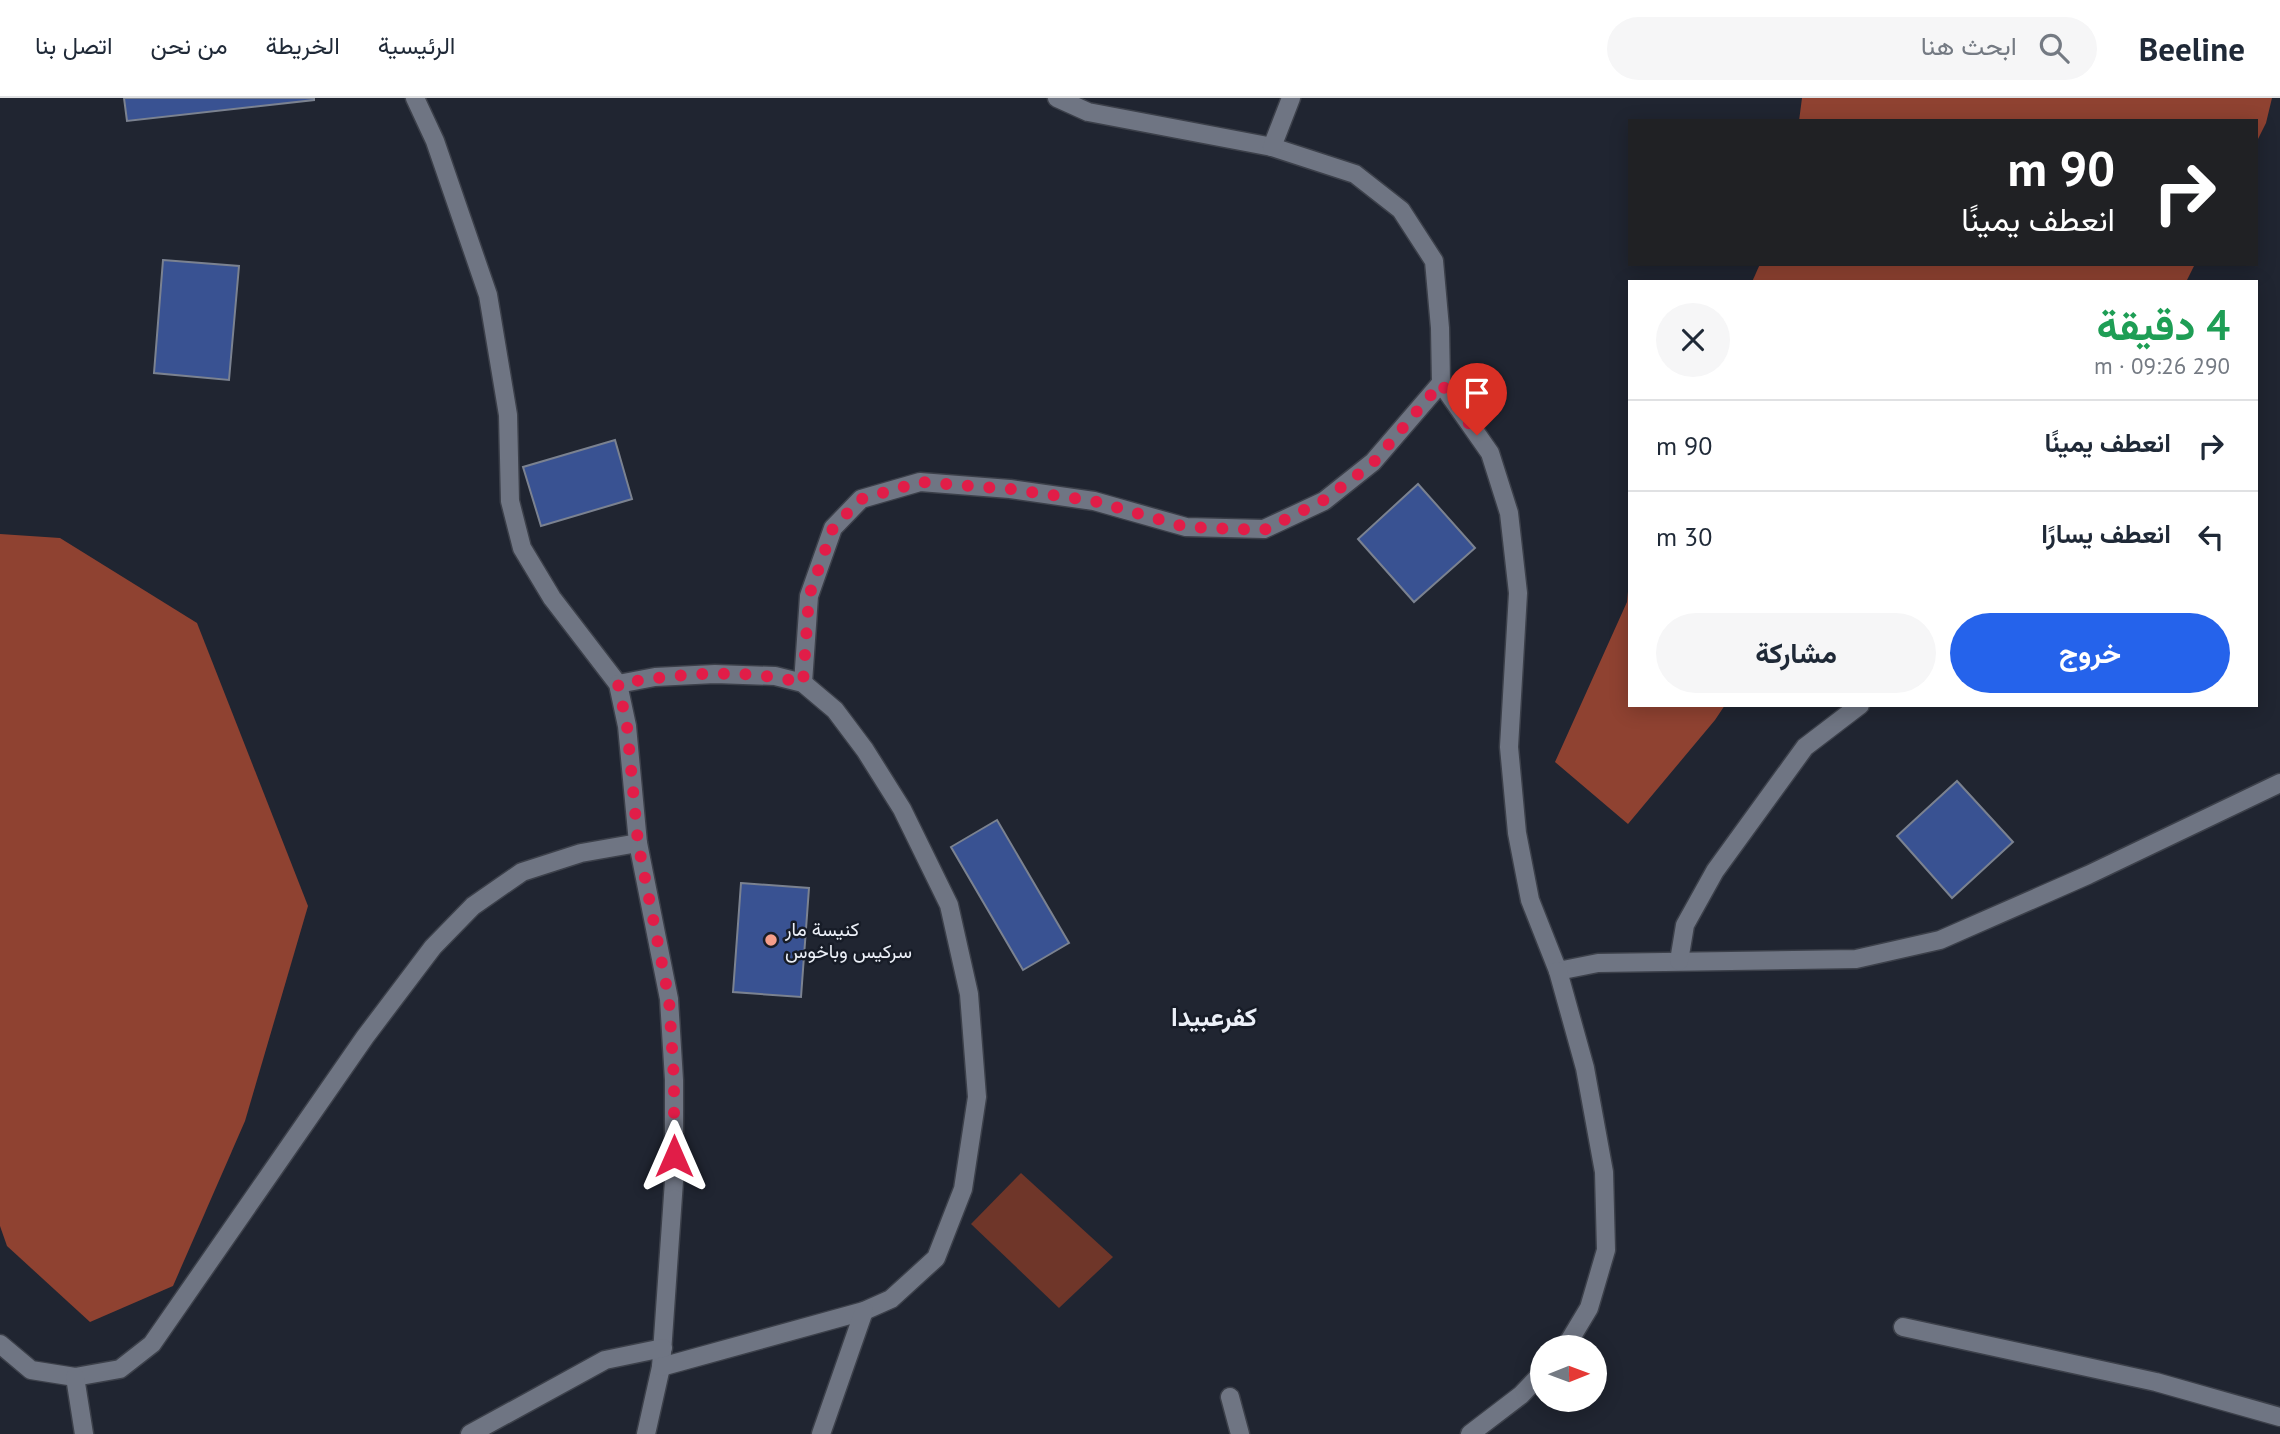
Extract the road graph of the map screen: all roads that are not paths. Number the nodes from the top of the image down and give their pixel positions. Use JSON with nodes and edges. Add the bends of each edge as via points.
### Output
{"nodes":[{"id":1,"x":415,"y":98,"type":"edge"},
{"id":2,"x":1057,"y":98,"type":"edge"},
{"id":3,"x":1292,"y":98,"type":"edge"},
{"id":4,"x":1272,"y":147,"type":"junction"},
{"id":5,"x":1441,"y":383,"type":"junction"},
{"id":6,"x":803,"y":683,"type":"junction"},
{"id":7,"x":618,"y":684,"type":"junction"},
{"id":8,"x":1857,"y":707,"type":"edge"},
{"id":9,"x":2280,"y":783,"type":"edge"},
{"id":10,"x":638,"y":843,"type":"junction"},
{"id":11,"x":1679,"y":961,"type":"junction"},
{"id":12,"x":1559,"y":971,"type":"junction"},
{"id":13,"x":864,"y":1311,"type":"junction"},
{"id":14,"x":1903,"y":1327,"type":"dead end"},
{"id":15,"x":1573,"y":1335,"type":"edge"},
{"id":16,"x":0,"y":1344,"type":"edge"},
{"id":17,"x":663,"y":1348,"type":"junction"},
{"id":18,"x":661,"y":1367,"type":"junction"},
{"id":19,"x":75,"y":1377,"type":"junction"},
{"id":20,"x":1530,"y":1386,"type":"edge"},
{"id":21,"x":1230,"y":1397,"type":"dead end"},
{"id":22,"x":2280,"y":1417,"type":"edge"},
{"id":23,"x":84,"y":1434,"type":"edge"},
{"id":24,"x":470,"y":1434,"type":"edge"},
{"id":25,"x":646,"y":1434,"type":"edge"},
{"id":26,"x":821,"y":1434,"type":"edge"},
{"id":27,"x":1240,"y":1434,"type":"edge"},
{"id":28,"x":1470,"y":1434,"type":"edge"}],
"edges":[{"from":1,"to":7,"type":"street","via":[[435,141],[488,295],[508,415],[510,501],[522,548],[552,598]]},
{"from":2,"to":4,"type":"street","via":[[1088,112]]},
{"from":3,"to":4,"type":"street"},
{"from":4,"to":5,"type":"street","via":[[1356,174],[1401,210],[1434,261]]},
{"from":5,"to":6,"type":"street","via":[[1373,463],[1324,500],[1264,530],[1186,527],[1094,501],[920,482],[861,499],[833,528],[809,596]]},
{"from":5,"to":12,"type":"street","via":[[1490,453],[1509,513],[1518,593],[1508,747],[1517,833],[1530,900]]},
{"from":6,"to":7,"type":"street","via":[[775,676],[715,674]]},
{"from":6,"to":13,"type":"street","via":[[835,710],[902,809],[949,905],[969,994],[977,1097],[963,1189],[936,1258],[891,1299]]},
{"from":7,"to":10,"type":"street","via":[[627,726]]},
{"from":8,"to":11,"type":"street","via":[[1805,747],[1723,860],[1685,925]]},
{"from":9,"to":11,"type":"street","via":[[1940,940],[1856,959]]},
{"from":10,"to":17,"type":"street","via":[[669,999],[674,1080],[674,1181]]},
{"from":10,"to":19,"type":"street","via":[[581,853],[522,872],[473,906],[433,947],[365,1037],[152,1343],[120,1369]]},
{"from":11,"to":12,"type":"street","via":[[1598,963]]},
{"from":12,"to":15,"type":"street","via":[[1585,1068],[1604,1172],[1606,1250],[1590,1308]]},
{"from":13,"to":18,"type":"street"},
{"from":13,"to":26,"type":"street"},
{"from":14,"to":22,"type":"street","via":[[2156,1382]]},
{"from":16,"to":19,"type":"street","via":[[31,1370]]},
{"from":17,"to":18,"type":"street"},
{"from":17,"to":24,"type":"street","via":[[605,1360]]},
{"from":18,"to":25,"type":"street"},
{"from":19,"to":23,"type":"street"},
{"from":20,"to":28,"type":"street"},
{"from":21,"to":27,"type":"street"}]}
